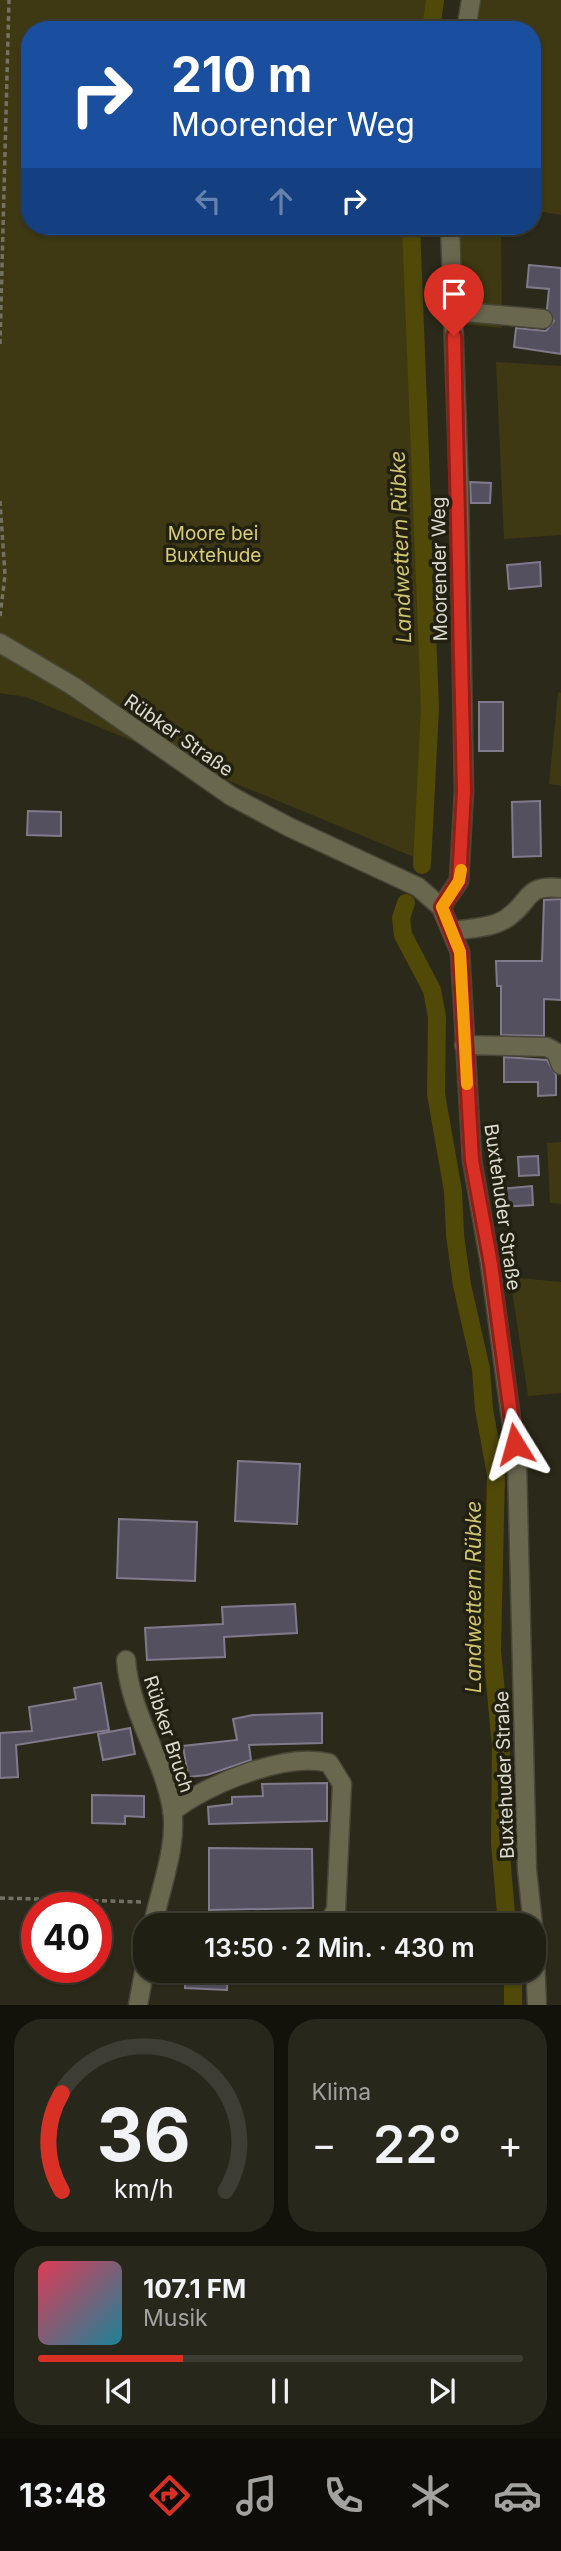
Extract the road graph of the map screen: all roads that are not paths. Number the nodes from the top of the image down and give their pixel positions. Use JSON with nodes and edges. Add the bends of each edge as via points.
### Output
{"nodes":[{"id":1,"x":471,"y":0,"type":"edge"},
{"id":2,"x":468,"y":21,"type":"edge"},
{"id":3,"x":450,"y":235,"type":"edge"},
{"id":4,"x":453,"y":311,"type":"junction"},
{"id":5,"x":543,"y":319,"type":"dead end"},
{"id":6,"x":0,"y":643,"type":"edge"},
{"id":7,"x":341,"y":852,"type":"joint"},
{"id":8,"x":561,"y":888,"type":"edge"},
{"id":9,"x":442,"y":907,"type":"junction"},
{"id":10,"x":453,"y":931,"type":"junction"},
{"id":11,"x":464,"y":1045,"type":"junction"},
{"id":12,"x":561,"y":1065,"type":"edge"},
{"id":13,"x":126,"y":1660,"type":"dead end"},
{"id":14,"x":172,"y":1812,"type":"junction"},
{"id":15,"x":156,"y":1913,"type":"edge"},
{"id":16,"x":334,"y":1913,"type":"edge"},
{"id":17,"x":532,"y":1913,"type":"edge"},
{"id":18,"x":142,"y":1983,"type":"edge"},
{"id":19,"x":536,"y":1983,"type":"edge"},
{"id":20,"x":138,"y":2005,"type":"edge"},
{"id":21,"x":537,"y":2005,"type":"edge"}],
"edges":[{"from":1,"to":2,"type":"street"},
{"from":3,"to":4,"type":"street","name":"Moorender Weg"},
{"from":4,"to":5,"type":"street"},
{"from":4,"to":9,"type":"street","name":"Moorender Weg","via":[[464,791],[459,881]]},
{"from":6,"to":7,"type":"street","name":"Rübker Straße","via":[[73,686],[230,796]]},
{"from":7,"to":9,"type":"street","name":"Buxtehuder Straße","via":[[418,887]]},
{"from":8,"to":10,"type":"street","via":[[544,886],[531,891],[508,918]]},
{"from":9,"to":10,"type":"street","name":"Buxtehuder Straße"},
{"from":10,"to":11,"type":"street","name":"Buxtehuder Straße","via":[[460,952]]},
{"from":11,"to":12,"type":"street","via":[[547,1046],[556,1052]]},
{"from":11,"to":17,"type":"street","name":"Buxtehuder Straße","via":[[472,1160],[491,1264],[517,1463]]},
{"from":13,"to":14,"type":"street","name":"Rübker Bruch","via":[[128,1686],[166,1784]]},
{"from":14,"to":15,"type":"street","name":"Rübker Bruch"},
{"from":14,"to":16,"type":"street","via":[[189,1798],[233,1778],[271,1767],[317,1760],[329,1763],[342,1784]]},
{"from":18,"to":20,"type":"street"},
{"from":19,"to":21,"type":"street"}]}
